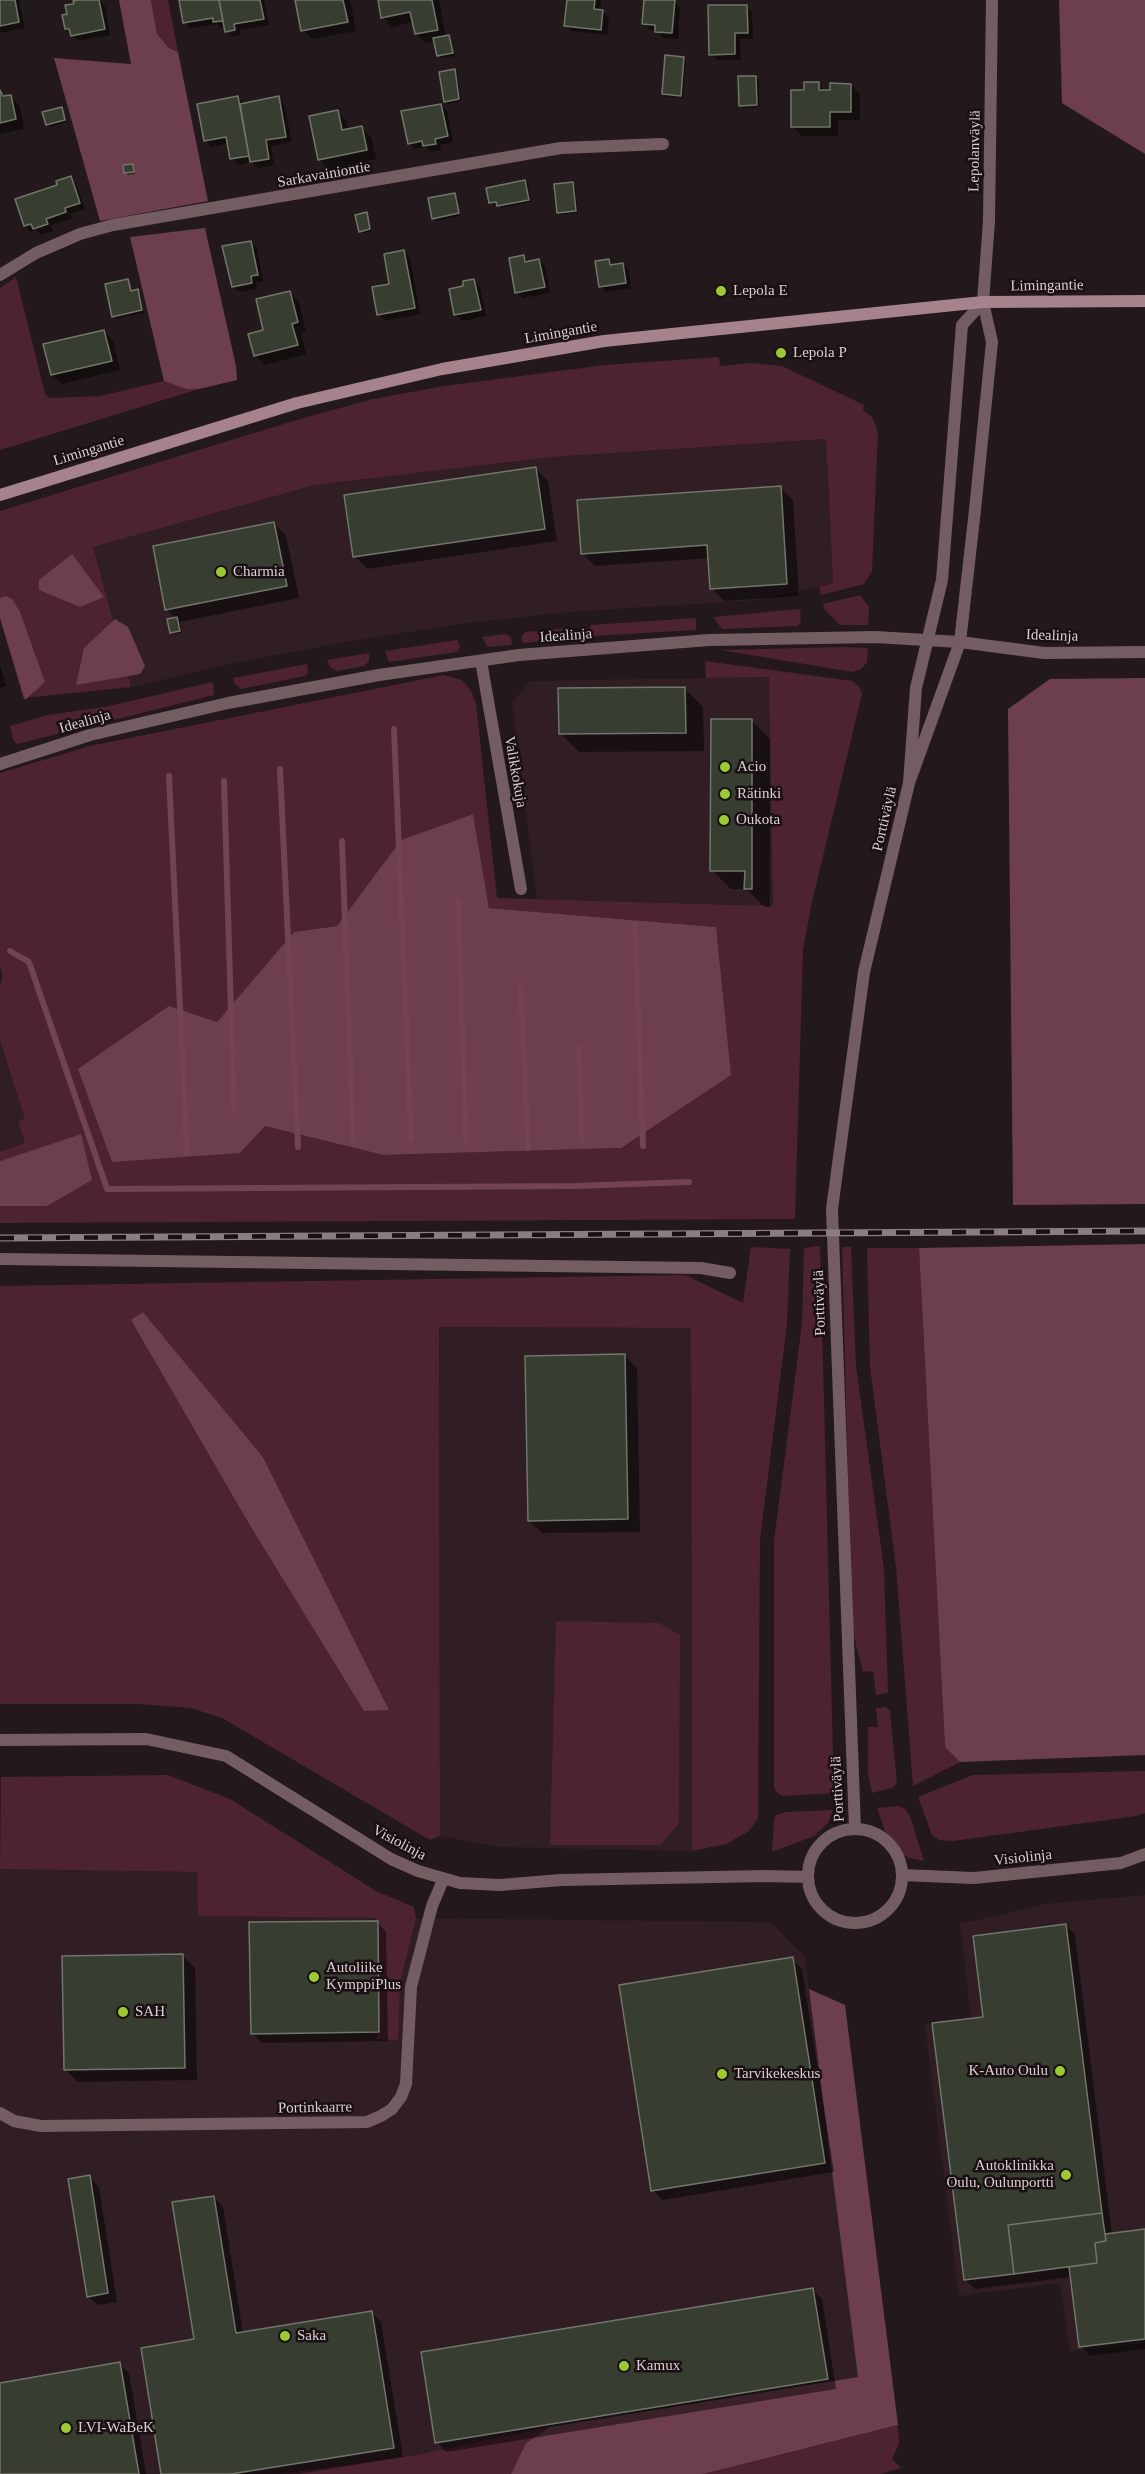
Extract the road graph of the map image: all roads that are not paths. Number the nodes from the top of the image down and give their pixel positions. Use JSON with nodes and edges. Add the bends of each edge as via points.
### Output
{"nodes":[{"id":1,"x":992,"y":0,"type":"edge"},
{"id":2,"x":663,"y":144,"type":"dead end"},
{"id":3,"x":0,"y":275,"type":"edge"},
{"id":4,"x":1145,"y":301,"type":"edge"},
{"id":5,"x":982,"y":302,"type":"junction"},
{"id":6,"x":0,"y":495,"type":"edge"},
{"id":7,"x":928,"y":640,"type":"junction"},
{"id":8,"x":960,"y":642,"type":"junction"},
{"id":9,"x":1145,"y":652,"type":"edge"},
{"id":10,"x":481,"y":661,"type":"junction"},
{"id":11,"x":0,"y":764,"type":"edge"},
{"id":12,"x":909,"y":783,"type":"junction"},
{"id":13,"x":520,"y":889,"type":"dead end"},
{"id":14,"x":0,"y":1259,"type":"edge"},
{"id":15,"x":730,"y":1274,"type":"dead end"},
{"id":16,"x":0,"y":1740,"type":"edge"},
{"id":17,"x":855,"y":1829,"type":"junction"},
{"id":18,"x":1145,"y":1854,"type":"edge"},
{"id":19,"x":902,"y":1875,"type":"junction"},
{"id":20,"x":808,"y":1877,"type":"junction"},
{"id":21,"x":443,"y":1880,"type":"junction"},
{"id":22,"x":0,"y":2113,"type":"edge"}],
"edges":[{"from":1,"to":5,"type":"street","name":"Lepolanväylä","via":[[989,221]]},
{"from":2,"to":3,"type":"street","name":"Sarkavainiontie","via":[[561,148],[113,225],[36,253]]},
{"from":4,"to":5,"type":"main road","name":"Limingantie"},
{"from":5,"to":6,"type":"main road","name":"Limingantie","via":[[604,341],[442,369],[297,403]]},
{"from":5,"to":7,"type":"street","name":"Porttiväylä","via":[[962,325],[942,580]]},
{"from":5,"to":8,"type":"street","name":"Porttiväylä","via":[[992,342]]},
{"from":7,"to":8,"type":"street","name":"Idealinja"},
{"from":7,"to":10,"type":"street","name":"Idealinja","via":[[709,640]]},
{"from":7,"to":12,"type":"street","name":"Porttiväylä","via":[[916,688]]},
{"from":8,"to":9,"type":"street","name":"Idealinja","via":[[1044,653]]},
{"from":8,"to":12,"type":"street","name":"Porttiväylä"},
{"from":10,"to":11,"type":"street","name":"Idealinja","via":[[228,703],[90,735]]},
{"from":10,"to":13,"type":"street","name":"Valikkokuja"},
{"from":12,"to":17,"type":"street","name":"Porttiväylä","via":[[864,972],[832,1209]]},
{"from":14,"to":15,"type":"street","via":[[701,1268]]},
{"from":16,"to":21,"type":"street","name":"Visiolinja","via":[[146,1739],[226,1756],[391,1859]]},
{"from":17,"to":19,"type":"street","via":[[888,1842]]},
{"from":17,"to":20,"type":"street","via":[[822,1843]]},
{"from":18,"to":19,"type":"street","name":"Visiolinja","via":[[1120,1863],[974,1878]]},
{"from":19,"to":20,"type":"street","via":[[901,1887],[889,1908],[868,1921],[856,1923],[844,1922],[823,1910],[815,1900]]},
{"from":20,"to":21,"type":"street","name":"Visiolinja","via":[[573,1880],[500,1885]]},
{"from":21,"to":22,"type":"street","name":"Portinkaarre","via":[[432,1906],[411,1987],[406,2084],[392,2109],[381,2116],[367,2122],[41,2126],[14,2121]]}]}
